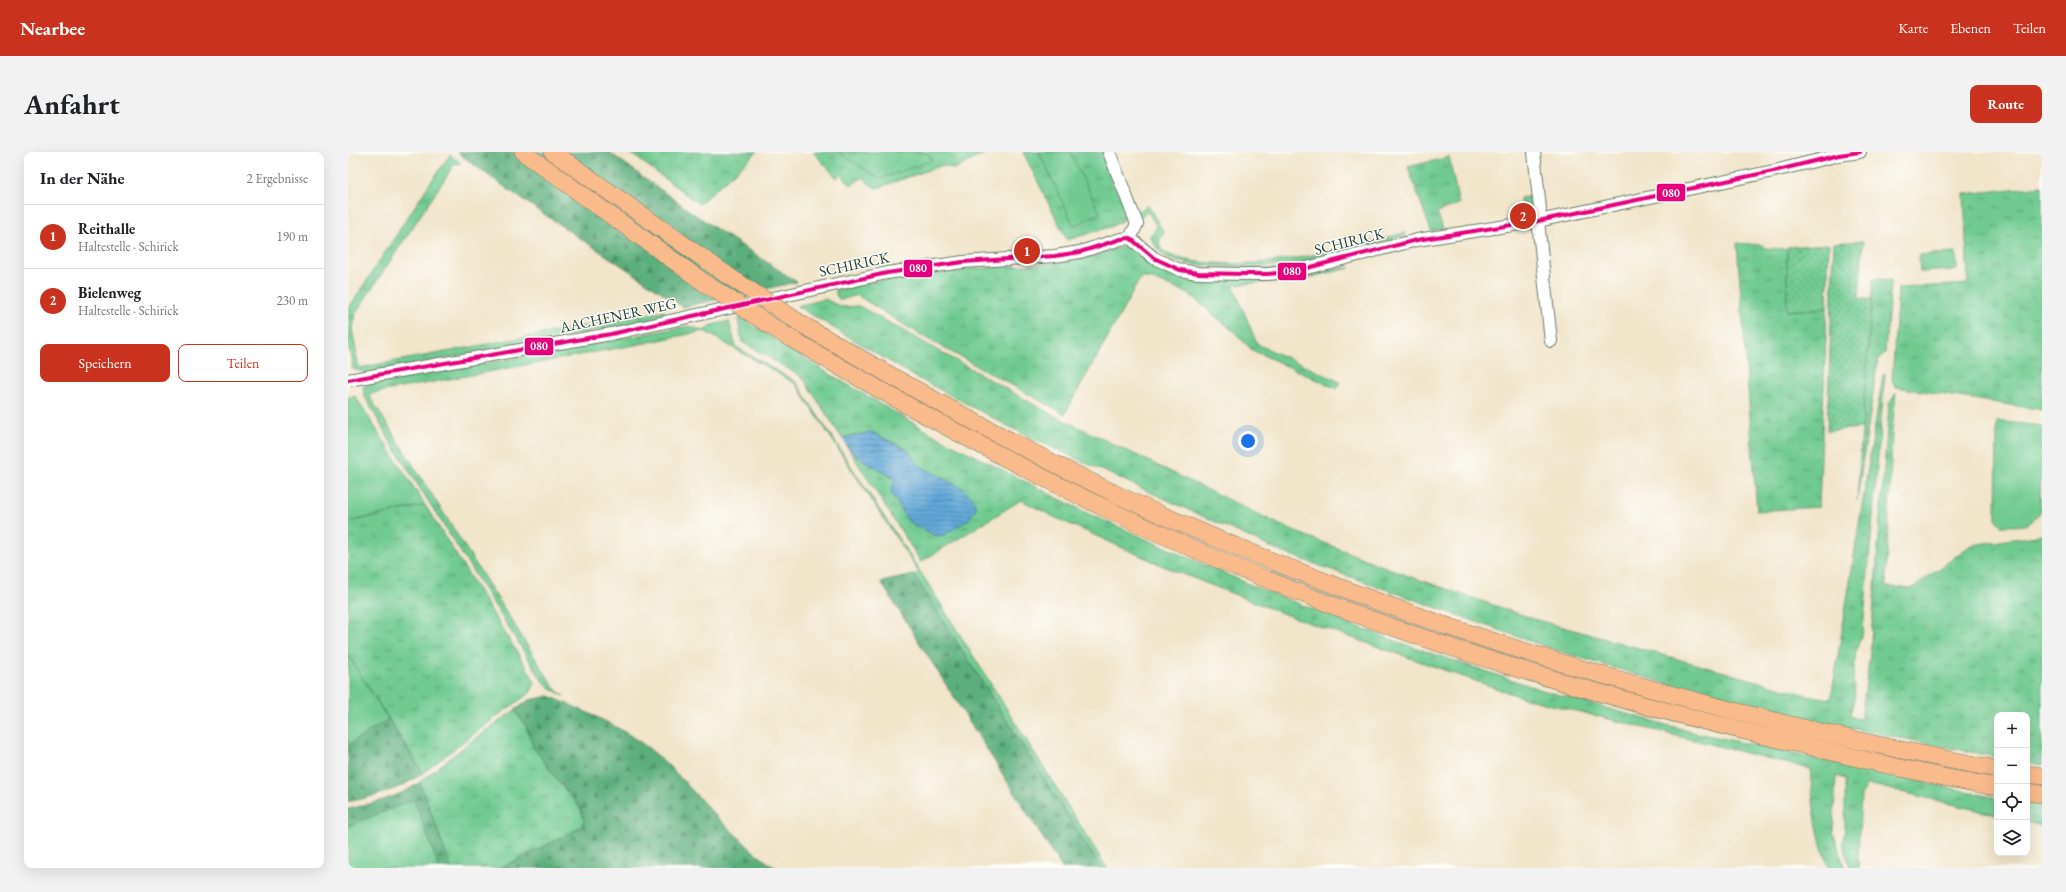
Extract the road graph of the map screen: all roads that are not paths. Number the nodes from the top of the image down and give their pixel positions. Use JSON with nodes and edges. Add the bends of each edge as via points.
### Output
{"nodes":[{"id":1,"x":523,"y":152,"type":"edge"},
{"id":2,"x":553,"y":152,"type":"edge"},
{"id":3,"x":1109,"y":152,"type":"edge"},
{"id":4,"x":1534,"y":152,"type":"edge"},
{"id":5,"x":1860,"y":152,"type":"edge"},
{"id":6,"x":1538,"y":221,"type":"junction"},
{"id":7,"x":1130,"y":238,"type":"junction"},
{"id":8,"x":728,"y":309,"type":"joint"},
{"id":9,"x":1552,"y":341,"type":"dead end"},
{"id":10,"x":348,"y":380,"type":"edge"},
{"id":11,"x":1994,"y":768,"type":"edge"},
{"id":12,"x":2030,"y":774,"type":"edge"},
{"id":13,"x":2042,"y":776,"type":"edge"},
{"id":14,"x":1994,"y":786,"type":"edge"},
{"id":15,"x":2030,"y":792,"type":"edge"},
{"id":16,"x":2042,"y":794,"type":"edge"}],
"edges":[{"from":1,"to":14,"type":"highway","bridge":true,"via":[[706,284],[785,335],[920,414],[1136,523],[1292,589],[1464,652],[1589,691],[1699,721],[1892,766]]},
{"from":2,"to":11,"type":"highway","bridge":true,"via":[[727,275],[803,325],[932,400],[1129,500],[1300,573],[1469,635],[1703,704],[1896,749]]},
{"from":3,"to":7,"type":"street","via":[[1137,224]]},
{"from":4,"to":6,"type":"street","via":[[1540,209]]},
{"from":5,"to":6,"type":"street","name":"SCHIRICK"},
{"from":6,"to":7,"type":"street","name":"SCHIRICK","via":[[1418,240],[1295,271],[1268,274],[1198,273],[1180,270],[1154,258]]},
{"from":6,"to":9,"type":"street"},
{"from":7,"to":8,"type":"street","name":"SCHIRICK","via":[[1055,256],[963,262],[887,273]]},
{"from":8,"to":10,"type":"street","name":"AACHENER WEG","via":[[506,354]]},
{"from":12,"to":13,"type":"highway"},
{"from":15,"to":16,"type":"highway"}]}
